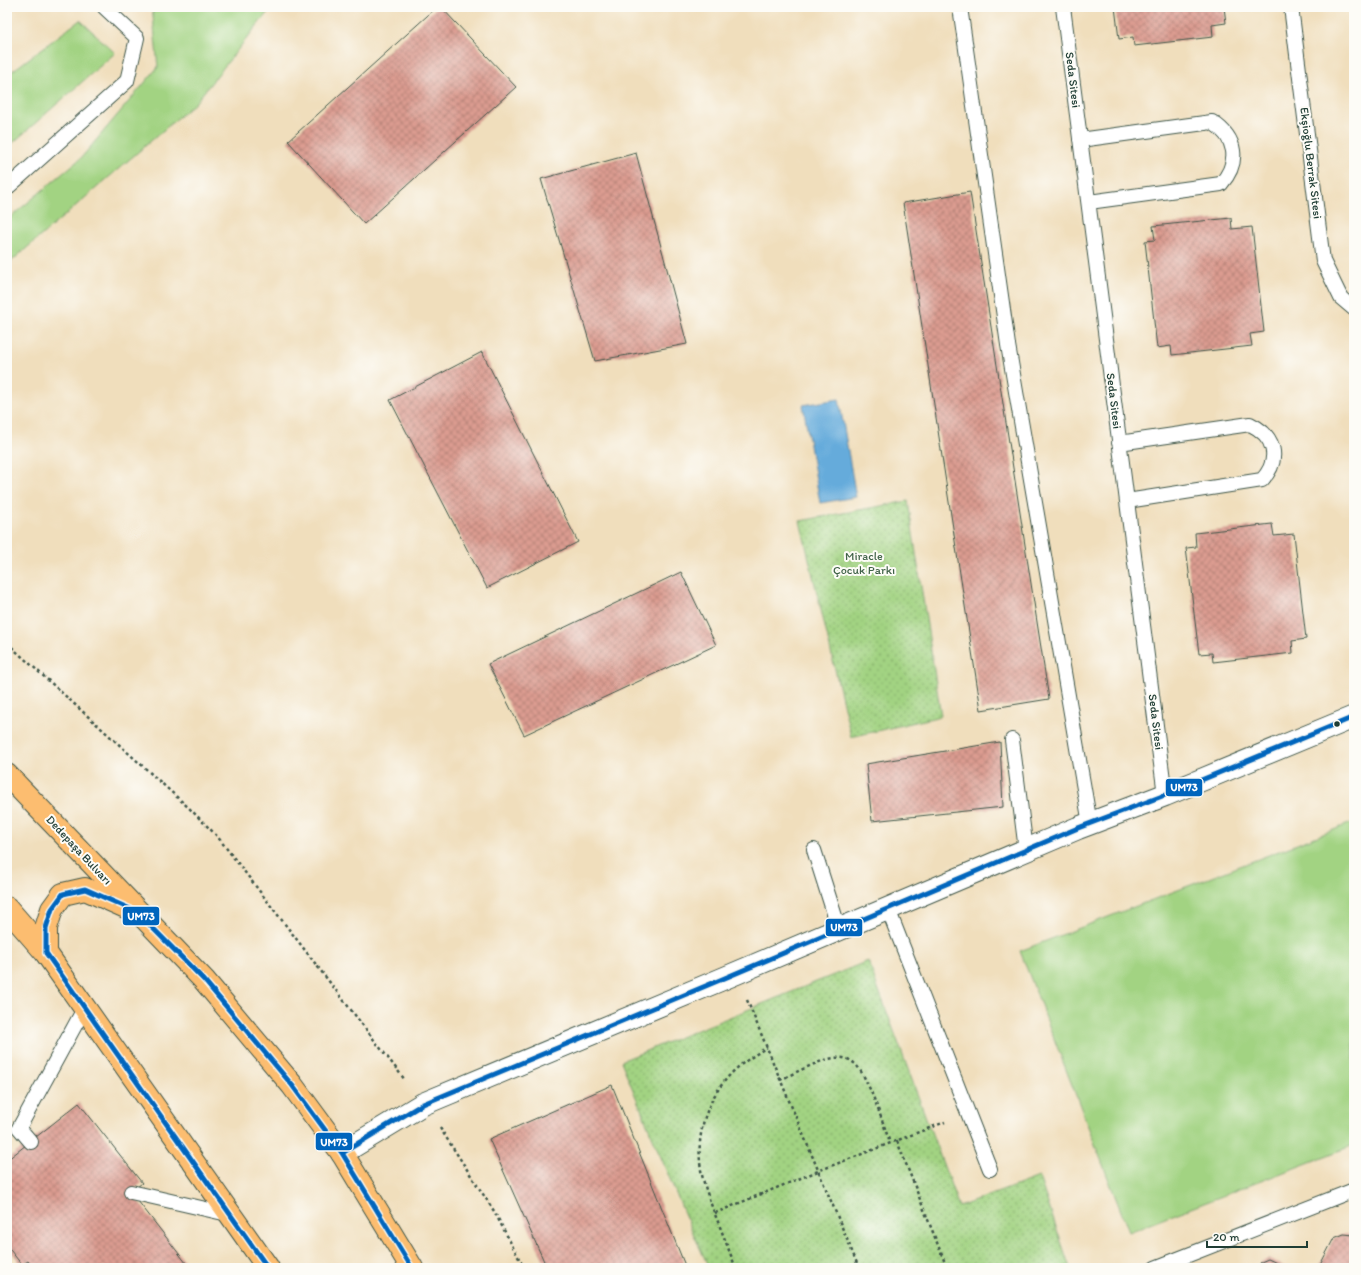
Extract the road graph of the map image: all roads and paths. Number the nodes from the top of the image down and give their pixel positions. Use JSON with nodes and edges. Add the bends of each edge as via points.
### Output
{"nodes":[{"id":1,"x":104,"y":7,"type":"edge"},
{"id":2,"x":960,"y":7,"type":"edge"},
{"id":3,"x":1063,"y":7,"type":"edge"},
{"id":4,"x":1291,"y":7,"type":"edge"},
{"id":5,"x":1080,"y":140,"type":"junction"},
{"id":6,"x":7,"y":188,"type":"edge"},
{"id":7,"x":1088,"y":202,"type":"junction"},
{"id":8,"x":1354,"y":309,"type":"edge"},
{"id":9,"x":1119,"y":442,"type":"junction"},
{"id":10,"x":1127,"y":501,"type":"junction"},
{"id":11,"x":7,"y":643,"type":"edge"},
{"id":12,"x":1354,"y":717,"type":"edge"},
{"id":13,"x":1012,"y":740,"type":"dead end"},
{"id":14,"x":7,"y":775,"type":"edge"},
{"id":15,"x":1165,"y":795,"type":"junction"},
{"id":16,"x":1090,"y":824,"type":"junction"},
{"id":17,"x":814,"y":850,"type":"dead end"},
{"id":18,"x":1026,"y":850,"type":"junction"},
{"id":19,"x":7,"y":908,"type":"edge"},
{"id":20,"x":888,"y":909,"type":"junction"},
{"id":21,"x":137,"y":912,"type":"junction"},
{"id":22,"x":839,"y":929,"type":"junction"},
{"id":23,"x":46,"y":953,"type":"junction"},
{"id":24,"x":736,"y":974,"type":"junction"},
{"id":25,"x":85,"y":1006,"type":"junction"},
{"id":26,"x":767,"y":1047,"type":"junction"},
{"id":27,"x":780,"y":1080,"type":"junction"},
{"id":28,"x":424,"y":1104,"type":"junction"},
{"id":29,"x":968,"y":1114,"type":"junction"},
{"id":30,"x":897,"y":1141,"type":"junction"},
{"id":31,"x":30,"y":1142,"type":"dead end"},
{"id":32,"x":890,"y":1143,"type":"junction"},
{"id":33,"x":342,"y":1153,"type":"junction"},
{"id":34,"x":990,"y":1169,"type":"dead end"},
{"id":35,"x":818,"y":1171,"type":"junction"},
{"id":36,"x":1354,"y":1190,"type":"edge"},
{"id":37,"x":131,"y":1192,"type":"dead end"},
{"id":38,"x":715,"y":1213,"type":"junction"},
{"id":39,"x":232,"y":1215,"type":"junction"},
{"id":40,"x":268,"y":1268,"type":"edge"},
{"id":41,"x":412,"y":1268,"type":"edge"},
{"id":42,"x":524,"y":1268,"type":"edge"},
{"id":43,"x":736,"y":1268,"type":"edge"},
{"id":44,"x":859,"y":1268,"type":"edge"},
{"id":45,"x":947,"y":1268,"type":"edge"},
{"id":46,"x":1155,"y":1268,"type":"edge"}],
"edges":[{"from":1,"to":6,"type":"lane","via":[[137,38],[127,81]]},
{"from":2,"to":16,"type":"lane","via":[[1008,345]]},
{"from":3,"to":5,"type":"lane","name":"Seda Sitesi"},
{"from":4,"to":8,"type":"lane","name":"Ekşioğlu Berrak Sitesi","via":[[1323,261],[1341,298]]},
{"from":5,"to":7,"type":"lane","name":"Seda Sitesi"},
{"from":5,"to":7,"type":"lane","via":[[1212,122],[1228,136],[1234,155],[1228,176],[1221,184]]},
{"from":7,"to":9,"type":"lane","name":"Seda Sitesi"},
{"from":9,"to":10,"type":"lane","name":"Seda Sitesi"},
{"from":9,"to":10,"type":"lane","via":[[1250,424],[1266,435],[1273,453],[1273,464],[1262,480]]},
{"from":10,"to":15,"type":"lane","name":"Seda Sitesi"},
{"from":11,"to":28,"type":"path","via":[[217,836]]},
{"from":12,"to":15,"type":"street"},
{"from":13,"to":18,"type":"lane"},
{"from":14,"to":21,"type":"main road","name":"Dedepaşa Bulvarı"},
{"from":15,"to":16,"type":"street"},
{"from":16,"to":18,"type":"street"},
{"from":17,"to":22,"type":"lane"},
{"from":18,"to":20,"type":"street"},
{"from":19,"to":23,"type":"main road"},
{"from":20,"to":22,"type":"street"},
{"from":20,"to":29,"type":"lane"},
{"from":21,"to":23,"type":"main road","via":[[85,889],[63,894],[52,909],[46,928]]},
{"from":21,"to":33,"type":"main road","name":"Dedepaşa Bulvarı","via":[[204,980],[292,1085]]},
{"from":22,"to":24,"type":"street"},
{"from":23,"to":25,"type":"main road"},
{"from":24,"to":26,"type":"path"},
{"from":24,"to":28,"type":"street"},
{"from":25,"to":31,"type":"lane","via":[[19,1128]]},
{"from":25,"to":39,"type":"main road"},
{"from":26,"to":27,"type":"path"},
{"from":26,"to":38,"type":"path","via":[[737,1067],[723,1082],[711,1100],[702,1122],[699,1148],[701,1171]]},
{"from":27,"to":32,"type":"path","via":[[833,1058],[845,1058],[855,1063],[867,1082]]},
{"from":27,"to":35,"type":"path"},
{"from":28,"to":33,"type":"street"},
{"from":28,"to":42,"type":"path","via":[[494,1211]]},
{"from":29,"to":30,"type":"path"},
{"from":29,"to":34,"type":"lane"},
{"from":30,"to":32,"type":"path"},
{"from":30,"to":45,"type":"path"},
{"from":32,"to":35,"type":"path"},
{"from":33,"to":41,"type":"main road","name":"Dedepaşa Bulvarı"},
{"from":35,"to":38,"type":"path"},
{"from":35,"to":44,"type":"path"},
{"from":36,"to":46,"type":"lane"},
{"from":37,"to":39,"type":"lane"},
{"from":38,"to":43,"type":"path"},
{"from":39,"to":40,"type":"main road"}]}
